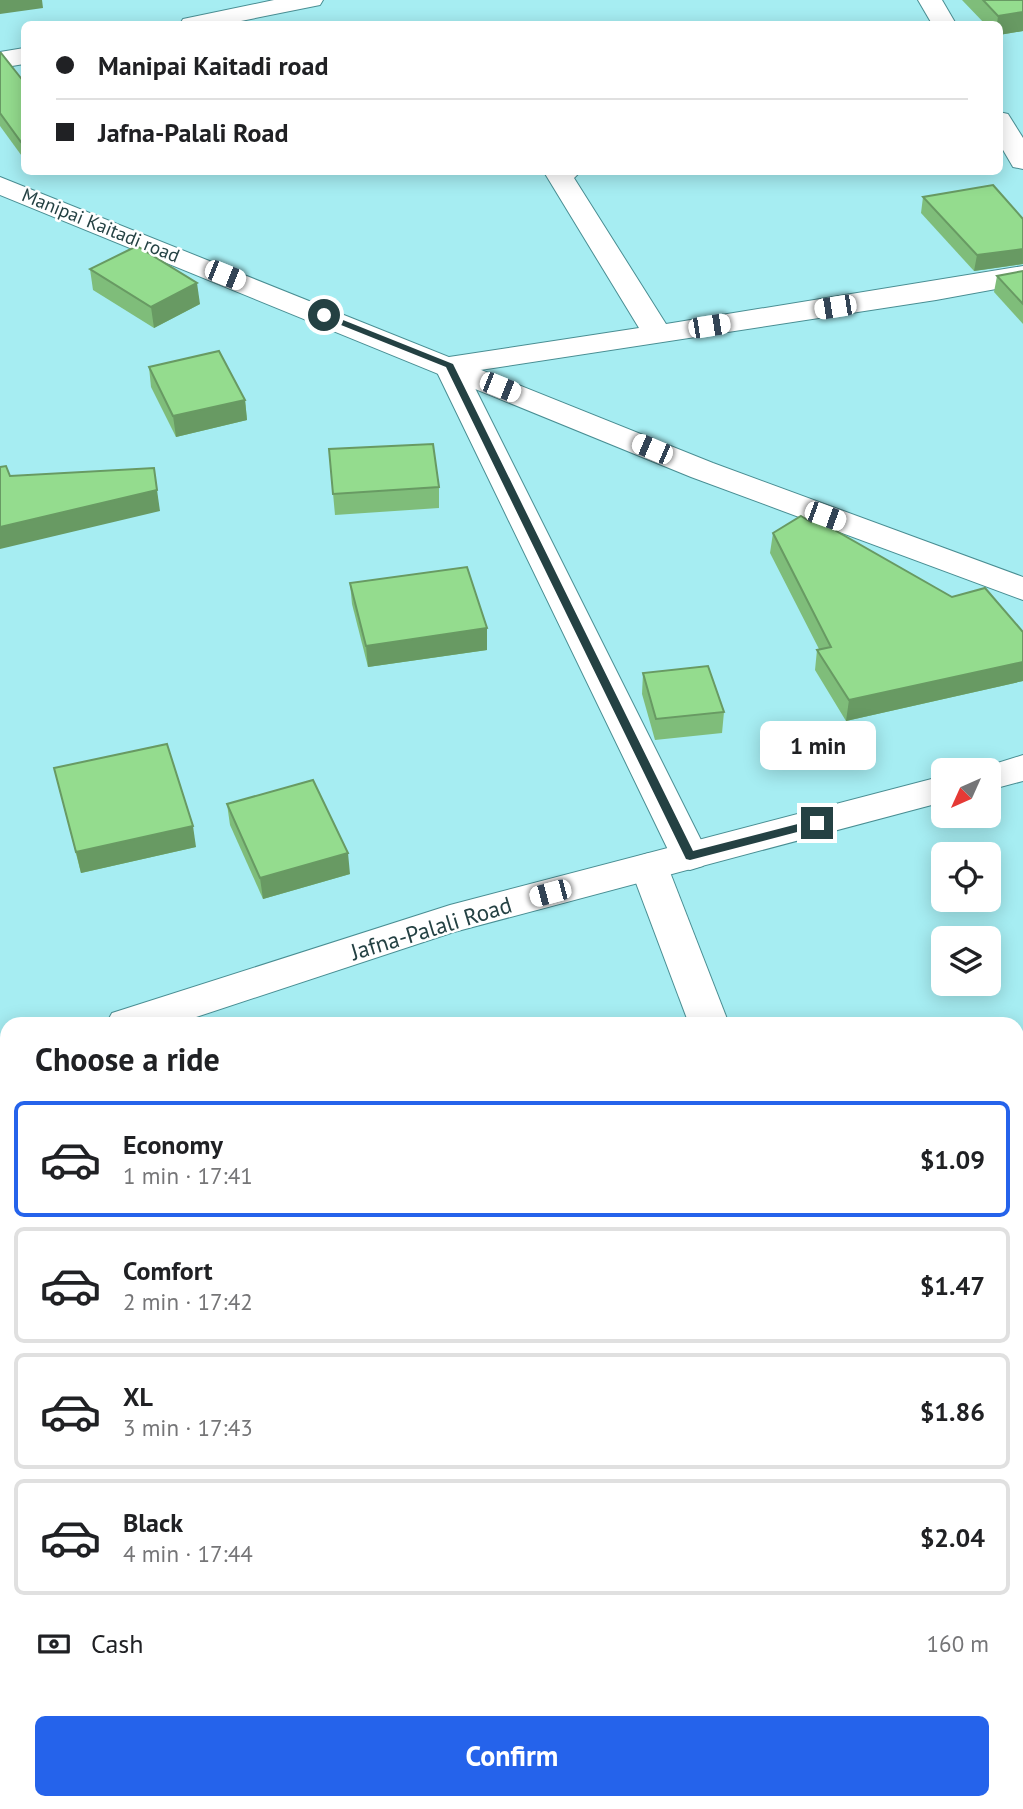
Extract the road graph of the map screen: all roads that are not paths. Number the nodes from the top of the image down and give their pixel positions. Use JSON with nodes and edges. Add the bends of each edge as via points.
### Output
{"nodes":[{"id":1,"x":311,"y":0,"type":"edge"},
{"id":2,"x":930,"y":0,"type":"edge"},
{"id":3,"x":207,"y":21,"type":"edge"},
{"id":4,"x":942,"y":21,"type":"edge"},
{"id":5,"x":21,"y":56,"type":"edge"},
{"id":6,"x":0,"y":60,"type":"edge"},
{"id":7,"x":1003,"y":127,"type":"edge"},
{"id":8,"x":1023,"y":161,"type":"edge"},
{"id":9,"x":558,"y":175,"type":"edge"},
{"id":10,"x":0,"y":185,"type":"edge"},
{"id":11,"x":1023,"y":275,"type":"edge"},
{"id":12,"x":658,"y":334,"type":"junction"},
{"id":13,"x":449,"y":366,"type":"junction"},
{"id":14,"x":1023,"y":589,"type":"edge"},
{"id":15,"x":1023,"y":768,"type":"edge"},
{"id":16,"x":1001,"y":774,"type":"edge"},
{"id":17,"x":931,"y":792,"type":"edge"},
{"id":18,"x":690,"y":856,"type":"junction"},
{"id":19,"x":649,"y":867,"type":"junction"},
{"id":20,"x":148,"y":1017,"type":"edge"},
{"id":21,"x":706,"y":1017,"type":"edge"}],
"edges":[{"from":1,"to":3,"type":"street"},
{"from":2,"to":4,"type":"street"},
{"from":5,"to":6,"type":"street"},
{"from":7,"to":8,"type":"street"},
{"from":9,"to":12,"type":"street"},
{"from":10,"to":13,"type":"street","name":"Manipai Kaitadi road"},
{"from":11,"to":12,"type":"street"},
{"from":12,"to":13,"type":"street"},
{"from":13,"to":14,"type":"street","name":"Manipai Kaitadi road","via":[[702,470]]},
{"from":13,"to":18,"type":"street"},
{"from":15,"to":16,"type":"street"},
{"from":17,"to":18,"type":"street","name":"Jafna-Palali Road"},
{"from":18,"to":19,"type":"street","name":"Jafna-Palali Road"},
{"from":19,"to":20,"type":"street","name":"Jafna-Palali Road","via":[[450,919]]},
{"from":19,"to":21,"type":"street"}]}
